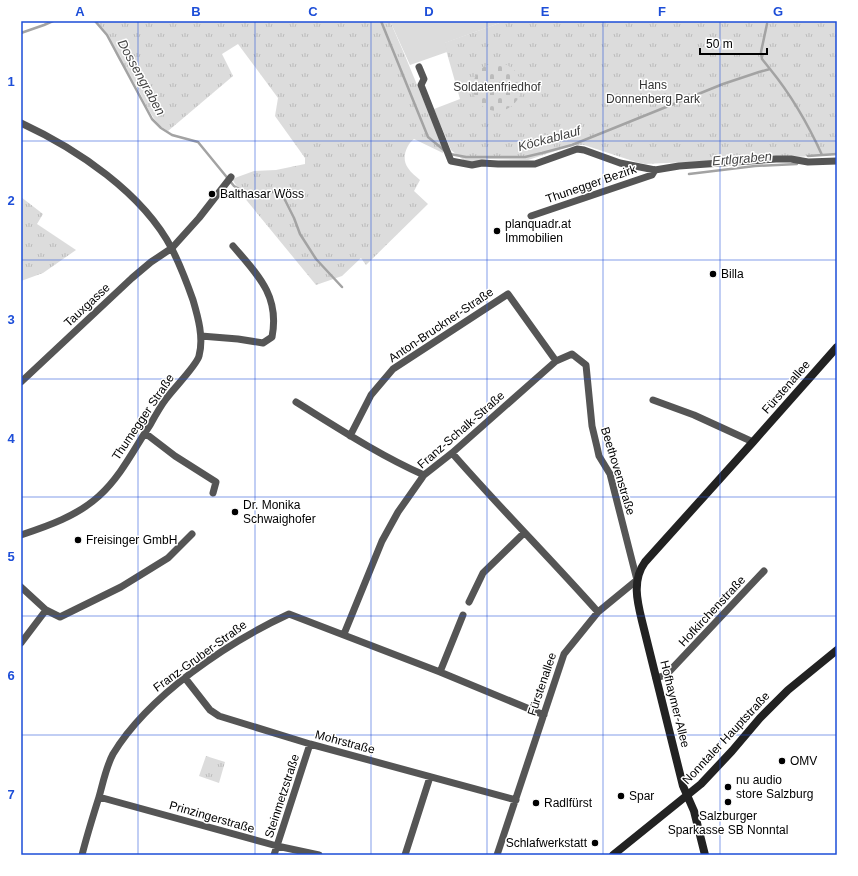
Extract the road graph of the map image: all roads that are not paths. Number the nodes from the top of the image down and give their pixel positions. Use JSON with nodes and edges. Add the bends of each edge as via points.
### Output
{"nodes":[{"id":1,"x":419,"y":67,"type":"dead end"},
{"id":2,"x":21,"y":123,"type":"edge"},
{"id":3,"x":837,"y":161,"type":"edge"},
{"id":4,"x":655,"y":170,"type":"junction"},
{"id":5,"x":229,"y":178,"type":"dead end"},
{"id":6,"x":531,"y":216,"type":"dead end"},
{"id":7,"x":233,"y":246,"type":"dead end"},
{"id":8,"x":172,"y":248,"type":"junction"},
{"id":9,"x":201,"y":336,"type":"junction"},
{"id":10,"x":837,"y":348,"type":"edge"},
{"id":11,"x":556,"y":361,"type":"junction"},
{"id":12,"x":21,"y":382,"type":"edge"},
{"id":13,"x":653,"y":400,"type":"dead end"},
{"id":14,"x":296,"y":402,"type":"dead end"},
{"id":15,"x":144,"y":433,"type":"junction"},
{"id":16,"x":350,"y":436,"type":"junction"},
{"id":17,"x":754,"y":442,"type":"junction"},
{"id":18,"x":452,"y":453,"type":"junction"},
{"id":19,"x":424,"y":475,"type":"junction"},
{"id":20,"x":213,"y":493,"type":"dead end"},
{"id":21,"x":524,"y":533,"type":"junction"},
{"id":22,"x":192,"y":534,"type":"dead end"},
{"id":23,"x":21,"y":535,"type":"edge"},
{"id":24,"x":764,"y":571,"type":"dead end"},
{"id":25,"x":637,"y":580,"type":"junction"},
{"id":26,"x":21,"y":587,"type":"edge"},
{"id":27,"x":469,"y":602,"type":"dead end"},
{"id":28,"x":46,"y":610,"type":"junction"},
{"id":29,"x":598,"y":612,"type":"junction"},
{"id":30,"x":463,"y":615,"type":"dead end"},
{"id":31,"x":344,"y":634,"type":"junction"},
{"id":32,"x":21,"y":643,"type":"edge"},
{"id":33,"x":837,"y":650,"type":"edge"},
{"id":34,"x":440,"y":672,"type":"junction"},
{"id":35,"x":185,"y":678,"type":"junction"},
{"id":36,"x":656,"y":678,"type":"junction"},
{"id":37,"x":544,"y":715,"type":"junction"},
{"id":38,"x":310,"y":744,"type":"junction"},
{"id":39,"x":430,"y":777,"type":"junction"},
{"id":40,"x":688,"y":795,"type":"junction"},
{"id":41,"x":99,"y":797,"type":"junction"},
{"id":42,"x":516,"y":800,"type":"junction"},
{"id":43,"x":277,"y":846,"type":"junction"},
{"id":44,"x":82,"y":855,"type":"edge"},
{"id":45,"x":274,"y":855,"type":"edge"},
{"id":46,"x":319,"y":855,"type":"edge"},
{"id":47,"x":406,"y":855,"type":"edge"},
{"id":48,"x":497,"y":855,"type":"edge"},
{"id":49,"x":613,"y":855,"type":"edge"},
{"id":50,"x":705,"y":855,"type":"edge"}],
"edges":[{"from":1,"to":4,"type":"street","via":[[424,79],[421,85],[449,155],[458,164],[535,164],[577,149],[620,163]]},
{"from":2,"to":8,"type":"street","name":"Thumegger Straße","via":[[70,149],[112,180],[139,205]]},
{"from":3,"to":4,"type":"street","via":[[768,159]]},
{"from":4,"to":6,"type":"street","name":"Thunegger Bezirk","via":[[652,175]]},
{"from":5,"to":8,"type":"street","name":"Tauxgasse"},
{"from":7,"to":9,"type":"street","via":[[253,269],[271,298],[274,316],[272,337],[263,343]]},
{"from":8,"to":9,"type":"street","name":"Thumegger Straße","via":[[190,290]]},
{"from":8,"to":12,"type":"street","name":"Tauxgasse","via":[[132,278]]},
{"from":9,"to":15,"type":"street","name":"Thumegger Straße","via":[[199,358],[166,399]]},
{"from":10,"to":17,"type":"street","name":"Fürstenallee"},
{"from":11,"to":16,"type":"street","name":"Anton-Bruckner-Straße","via":[[508,294],[393,369],[371,395]]},
{"from":11,"to":18,"type":"street","name":"Franz-Schalk-Straße"},
{"from":11,"to":25,"type":"street","name":"Beethovenstraße","via":[[572,354],[586,365],[592,426],[597,448],[610,474]]},
{"from":13,"to":17,"type":"street"},
{"from":14,"to":16,"type":"street"},
{"from":15,"to":20,"type":"street","via":[[216,482]]},
{"from":15,"to":23,"type":"street","name":"Thumegger Straße","via":[[118,475],[99,496],[76,512]]},
{"from":16,"to":19,"type":"street"},
{"from":17,"to":25,"type":"street","name":"Fürstenallee","via":[[645,562]]},
{"from":18,"to":19,"type":"street","name":"Franz-Schalk-Straße"},
{"from":18,"to":21,"type":"street"},
{"from":19,"to":31,"type":"street","name":"Franz-Schalk-Straße","via":[[382,540]]},
{"from":21,"to":27,"type":"street","via":[[483,573]]},
{"from":21,"to":29,"type":"street"},
{"from":22,"to":28,"type":"street","via":[[168,558],[121,586],[60,617]]},
{"from":24,"to":36,"type":"street","name":"Hofkirchenstraße","via":[[666,675]]},
{"from":25,"to":29,"type":"street","name":"Fürstenallee"},
{"from":25,"to":36,"type":"street","name":"Hofhaymer-Allee","via":[[640,614]]},
{"from":26,"to":28,"type":"street"},
{"from":28,"to":32,"type":"street"},
{"from":29,"to":37,"type":"street","name":"Fürstenallee","via":[[564,654]]},
{"from":30,"to":34,"type":"street"},
{"from":31,"to":34,"type":"street","name":"Franz-Gruber-Straße"},
{"from":31,"to":35,"type":"street","name":"Franz-Gruber-Straße","via":[[289,614],[237,641]]},
{"from":33,"to":40,"type":"street","name":"Nonntaler Hauptstraße","via":[[784,694]]},
{"from":34,"to":37,"type":"street","name":"Franz-Gruber-Straße"},
{"from":35,"to":38,"type":"street","name":"Mohrstraße","via":[[210,710],[219,716]]},
{"from":35,"to":41,"type":"street","name":"Franz-Gruber-Straße","via":[[157,701],[126,736],[113,754]]},
{"from":36,"to":40,"type":"street","name":"Hofhaymer-Allee","via":[[683,786]]},
{"from":37,"to":42,"type":"street","name":"Fürstenallee"},
{"from":38,"to":39,"type":"street","name":"Mohrstraße"},
{"from":38,"to":43,"type":"street","name":"Steinmetzstraße"},
{"from":39,"to":42,"type":"street","name":"Mohrstraße"},
{"from":39,"to":47,"type":"street"},
{"from":40,"to":49,"type":"street","name":"Nonntaler Hauptstraße"},
{"from":40,"to":50,"type":"street","name":"Hofhaymer-Allee"},
{"from":41,"to":43,"type":"street","name":"Prinzingerstraße"},
{"from":41,"to":44,"type":"street","name":"Franz-Gruber-Straße"},
{"from":42,"to":48,"type":"street","name":"Fürstenallee"},
{"from":43,"to":45,"type":"street","name":"Steinmetzstraße"},
{"from":43,"to":46,"type":"street","name":"Prinzingerstraße"}]}
